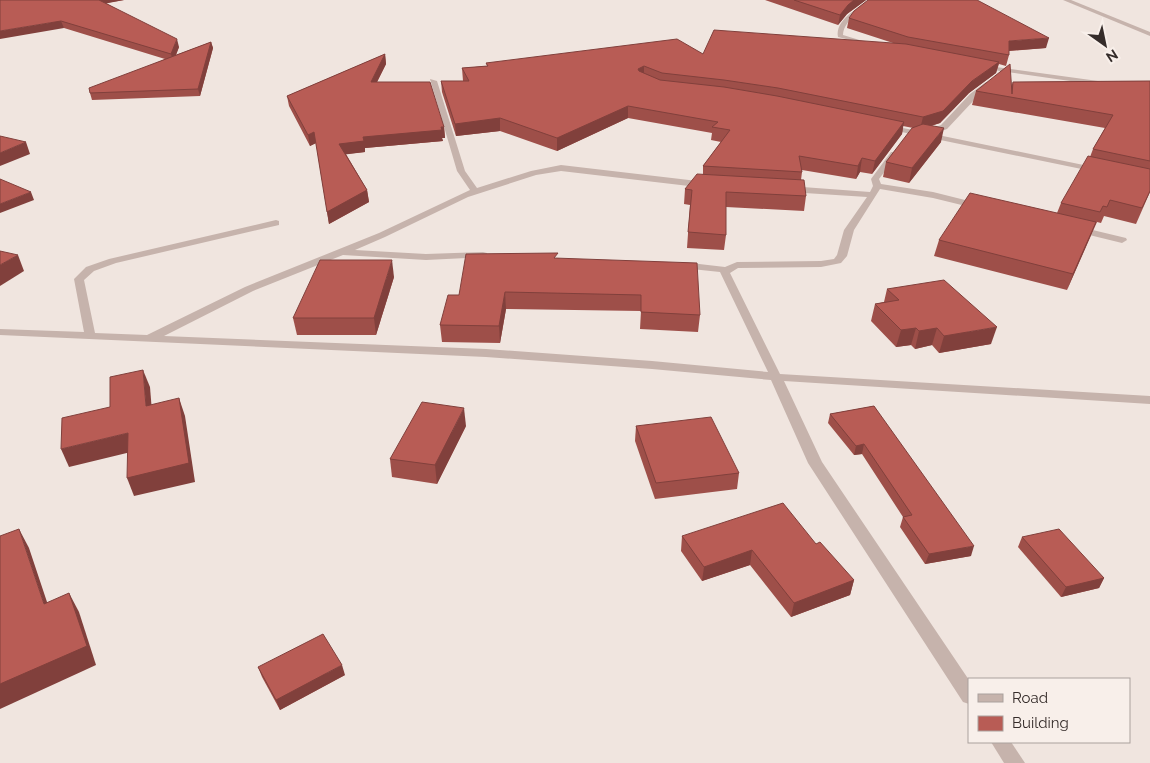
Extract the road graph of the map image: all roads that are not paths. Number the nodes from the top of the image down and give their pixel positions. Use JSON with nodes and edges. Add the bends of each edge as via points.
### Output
{"nodes":[{"id":1,"x":872,"y":0,"type":"edge"},
{"id":2,"x":1066,"y":0,"type":"edge"},
{"id":3,"x":1150,"y":34,"type":"edge"},
{"id":4,"x":870,"y":45,"type":"edge"},
{"id":5,"x":974,"y":66,"type":"edge"},
{"id":6,"x":1004,"y":72,"type":"junction"},
{"id":7,"x":433,"y":81,"type":"dead end"},
{"id":8,"x":1103,"y":84,"type":"edge"},
{"id":9,"x":874,"y":124,"type":"edge"},
{"id":10,"x":923,"y":134,"type":"junction"},
{"id":11,"x":1108,"y":173,"type":"edge"},
{"id":12,"x":718,"y":186,"type":"edge"},
{"id":13,"x":780,"y":189,"type":"edge"},
{"id":14,"x":475,"y":191,"type":"junction"},
{"id":15,"x":875,"y":191,"type":"junction"},
{"id":16,"x":992,"y":209,"type":"edge"},
{"id":17,"x":276,"y":223,"type":"dead end"},
{"id":18,"x":1067,"y":227,"type":"edge"},
{"id":19,"x":1122,"y":240,"type":"dead end"},
{"id":20,"x":342,"y":252,"type":"junction"},
{"id":21,"x":492,"y":255,"type":"edge"},
{"id":22,"x":672,"y":265,"type":"edge"},
{"id":23,"x":727,"y":270,"type":"junction"},
{"id":24,"x":0,"y":332,"type":"edge"},
{"id":25,"x":90,"y":335,"type":"junction"},
{"id":26,"x":150,"y":338,"type":"junction"},
{"id":27,"x":776,"y":377,"type":"junction"},
{"id":28,"x":1150,"y":400,"type":"edge"},
{"id":29,"x":968,"y":694,"type":"edge"},
{"id":30,"x":1001,"y":743,"type":"edge"},
{"id":31,"x":1015,"y":763,"type":"edge"}],
"edges":[{"from":1,"to":4,"type":"street","via":[[843,23],[840,31],[840,36],[848,40]]},
{"from":2,"to":3,"type":"street"},
{"from":5,"to":6,"type":"street"},
{"from":6,"to":8,"type":"street"},
{"from":6,"to":10,"type":"street","via":[[973,96],[944,127]]},
{"from":7,"to":14,"type":"street","via":[[462,170]]},
{"from":9,"to":10,"type":"street"},
{"from":10,"to":11,"type":"street"},
{"from":10,"to":15,"type":"street","via":[[902,142],[876,179]]},
{"from":12,"to":14,"type":"street","via":[[561,168]]},
{"from":13,"to":15,"type":"street"},
{"from":14,"to":20,"type":"street"},
{"from":15,"to":16,"type":"street","via":[[933,195]]},
{"from":15,"to":23,"type":"street","via":[[849,230],[842,256],[837,261],[737,265]]},
{"from":17,"to":25,"type":"street","via":[[90,269],[79,279]]},
{"from":18,"to":19,"type":"street"},
{"from":20,"to":21,"type":"street","via":[[426,257]]},
{"from":20,"to":26,"type":"street","via":[[250,289]]},
{"from":22,"to":23,"type":"street"},
{"from":23,"to":27,"type":"street","via":[[725,274],[729,284]]},
{"from":24,"to":25,"type":"street"},
{"from":25,"to":26,"type":"street"},
{"from":26,"to":27,"type":"street","via":[[486,353]]},
{"from":27,"to":28,"type":"street"},
{"from":27,"to":29,"type":"street","via":[[815,463]]},
{"from":30,"to":31,"type":"street"}]}
